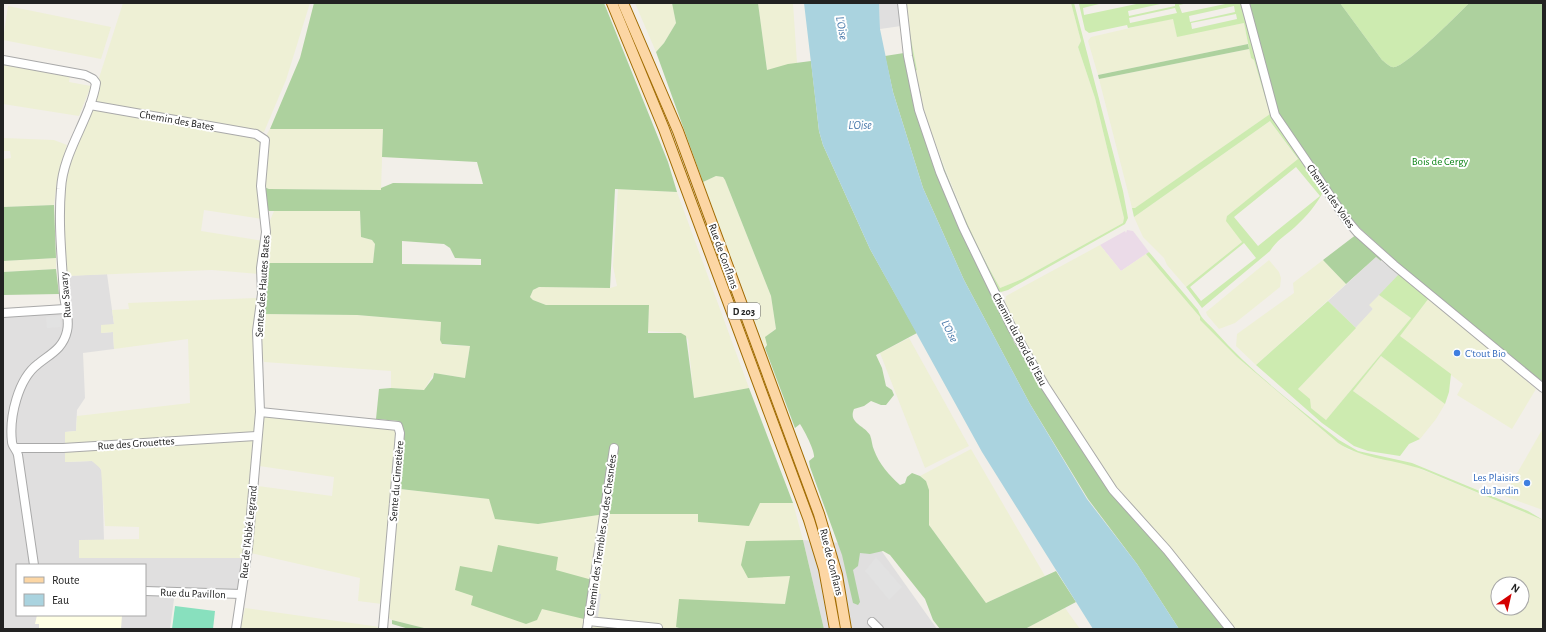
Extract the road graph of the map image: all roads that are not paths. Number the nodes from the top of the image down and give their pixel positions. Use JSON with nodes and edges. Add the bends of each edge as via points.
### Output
{"nodes":[{"id":1,"x":612,"y":3,"type":"edge"},
{"id":2,"x":623,"y":3,"type":"edge"},
{"id":3,"x":902,"y":3,"type":"edge"},
{"id":4,"x":1245,"y":3,"type":"edge"},
{"id":5,"x":3,"y":60,"type":"edge"},
{"id":6,"x":90,"y":105,"type":"junction"},
{"id":7,"x":262,"y":137,"type":"joint"},
{"id":8,"x":65,"y":309,"type":"junction"},
{"id":9,"x":3,"y":313,"type":"edge"},
{"id":10,"x":1543,"y":388,"type":"edge"},
{"id":11,"x":260,"y":412,"type":"junction"},
{"id":12,"x":257,"y":436,"type":"junction"},
{"id":13,"x":3,"y":444,"type":"edge"},
{"id":14,"x":14,"y":446,"type":"junction"},
{"id":15,"x":614,"y":448,"type":"dead end"},
{"id":16,"x":34,"y":564,"type":"edge"},
{"id":17,"x":146,"y":591,"type":"edge"},
{"id":18,"x":241,"y":594,"type":"junction"},
{"id":19,"x":872,"y":622,"type":"dead end"},
{"id":20,"x":588,"y":625,"type":"edge"},
{"id":21,"x":383,"y":628,"type":"edge"},
{"id":22,"x":658,"y":628,"type":"edge"},
{"id":23,"x":236,"y":629,"type":"edge"},
{"id":24,"x":835,"y":629,"type":"edge"},
{"id":25,"x":846,"y":629,"type":"edge"},
{"id":26,"x":879,"y":629,"type":"edge"},
{"id":27,"x":1230,"y":629,"type":"edge"}],
"edges":[{"from":1,"to":24,"type":"main road","name":"Rue de Conflans","number":"D 203","via":[[664,129],[810,520],[824,569]]},
{"from":2,"to":25,"type":"main road","name":"Rue de Conflans","number":"D 203","via":[[678,131],[819,514],[837,575]]},
{"from":3,"to":27,"type":"street","name":"Chemin du Bord de l'Eau","via":[[908,56],[919,110],[940,172],[963,227],[1016,336],[1077,438],[1113,490],[1184,571]]},
{"from":4,"to":10,"type":"street","name":"Chemin des Voies","via":[[1275,115],[1346,219],[1394,265]]},
{"from":5,"to":6,"type":"street","name":"Rue Savary","via":[[86,75],[95,80],[96,85]]},
{"from":6,"to":7,"type":"street","name":"Chemin des Bates"},
{"from":6,"to":8,"type":"street","name":"Rue Savary","via":[[63,170],[59,222]]},
{"from":7,"to":11,"type":"street","name":"Sentes des Hautes Bates","via":[[265,142],[261,191],[266,232],[257,331]]},
{"from":8,"to":9,"type":"street"},
{"from":8,"to":14,"type":"street","name":"Rue Savary","via":[[67,330],[60,345],[51,356],[32,369],[21,386],[13,420]]},
{"from":11,"to":12,"type":"street","name":"Sentes des Hautes Bates"},
{"from":11,"to":21,"type":"street","name":"Sente du Cimetière","via":[[398,426],[400,433]]},
{"from":12,"to":14,"type":"street","name":"Rue des Grouettes","via":[[63,448]]},
{"from":12,"to":18,"type":"street","name":"Rue de l'Abbé Legrand","via":[[248,548]]},
{"from":13,"to":14,"type":"street","name":"Rue des Grouettes"},
{"from":14,"to":16,"type":"street","name":"Rue Savary"},
{"from":15,"to":20,"type":"street","name":"Chemin des Trembles ou des Chesnées"},
{"from":17,"to":18,"type":"street","name":"Rue du Pavillon"},
{"from":18,"to":23,"type":"street","name":"Rue de l'Abbé Legrand"},
{"from":19,"to":26,"type":"street"},
{"from":20,"to":22,"type":"street"}]}
